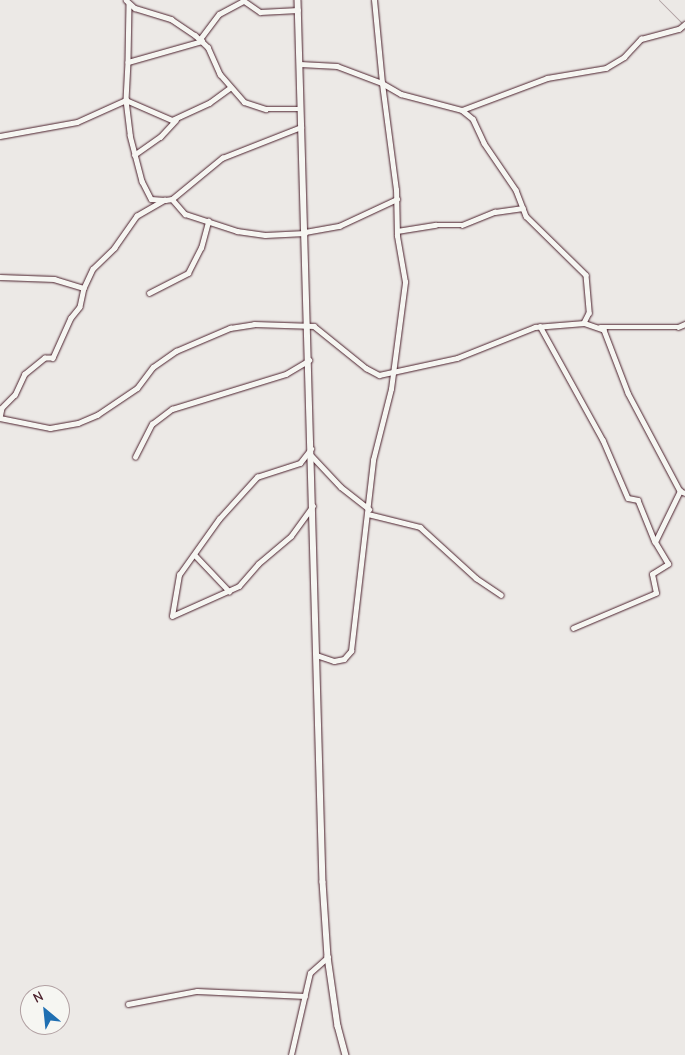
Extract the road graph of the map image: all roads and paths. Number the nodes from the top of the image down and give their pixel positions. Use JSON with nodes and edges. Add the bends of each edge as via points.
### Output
{"nodes":[{"id":1,"x":243,"y":0,"type":"edge"},
{"id":2,"x":298,"y":0,"type":"edge"},
{"id":3,"x":374,"y":0,"type":"edge"},
{"id":4,"x":128,"y":2,"type":"edge"},
{"id":5,"x":298,"y":10,"type":"junction"},
{"id":6,"x":685,"y":24,"type":"edge"},
{"id":7,"x":201,"y":40,"type":"junction"},
{"id":8,"x":128,"y":62,"type":"junction"},
{"id":9,"x":300,"y":64,"type":"junction"},
{"id":10,"x":382,"y":83,"type":"junction"},
{"id":11,"x":230,"y":88,"type":"junction"},
{"id":12,"x":126,"y":100,"type":"junction"},
{"id":13,"x":301,"y":109,"type":"junction"},
{"id":14,"x":462,"y":110,"type":"junction"},
{"id":15,"x":176,"y":120,"type":"junction"},
{"id":16,"x":301,"y":127,"type":"junction"},
{"id":17,"x":0,"y":136,"type":"edge"},
{"id":18,"x":134,"y":155,"type":"junction"},
{"id":19,"x":172,"y":199,"type":"junction"},
{"id":20,"x":397,"y":199,"type":"junction"},
{"id":21,"x":165,"y":200,"type":"junction"},
{"id":22,"x":523,"y":208,"type":"junction"},
{"id":23,"x":208,"y":221,"type":"junction"},
{"id":24,"x":397,"y":231,"type":"junction"},
{"id":25,"x":305,"y":232,"type":"junction"},
{"id":26,"x":0,"y":277,"type":"edge"},
{"id":27,"x":84,"y":288,"type":"junction"},
{"id":28,"x":149,"y":293,"type":"dead end"},
{"id":29,"x":307,"y":323,"type":"junction"},
{"id":30,"x":584,"y":323,"type":"junction"},
{"id":31,"x":685,"y":324,"type":"edge"},
{"id":32,"x":540,"y":326,"type":"junction"},
{"id":33,"x":600,"y":327,"type":"junction"},
{"id":34,"x":308,"y":360,"type":"junction"},
{"id":35,"x":393,"y":374,"type":"junction"},
{"id":36,"x":312,"y":449,"type":"junction"},
{"id":37,"x":312,"y":456,"type":"junction"},
{"id":38,"x":135,"y":457,"type":"dead end"},
{"id":39,"x":682,"y":492,"type":"edge"},
{"id":40,"x":313,"y":505,"type":"junction"},
{"id":41,"x":368,"y":511,"type":"junction"},
{"id":42,"x":655,"y":542,"type":"junction"},
{"id":43,"x":195,"y":555,"type":"junction"},
{"id":44,"x":229,"y":591,"type":"junction"},
{"id":45,"x":502,"y":595,"type":"dead end"},
{"id":46,"x":573,"y":628,"type":"dead end"},
{"id":47,"x":315,"y":655,"type":"junction"},
{"id":48,"x":328,"y":957,"type":"junction"},
{"id":49,"x":304,"y":996,"type":"junction"},
{"id":50,"x":128,"y":1004,"type":"dead end"},
{"id":51,"x":291,"y":1055,"type":"edge"},
{"id":52,"x":346,"y":1055,"type":"edge"}],
"edges":[{"from":1,"to":5,"type":"street","via":[[260,12]]},
{"from":1,"to":7,"type":"street","via":[[219,14]]},
{"from":2,"to":5,"type":"main road"},
{"from":3,"to":10,"type":"street"},
{"from":4,"to":7,"type":"street","via":[[171,19]]},
{"from":4,"to":8,"type":"street"},
{"from":5,"to":9,"type":"main road"},
{"from":6,"to":14,"type":"street","via":[[679,29],[641,39],[624,57],[606,68],[547,78]]},
{"from":7,"to":8,"type":"street"},
{"from":7,"to":11,"type":"street"},
{"from":8,"to":12,"type":"street"},
{"from":9,"to":10,"type":"street","via":[[344,68]]},
{"from":9,"to":13,"type":"main road"},
{"from":10,"to":14,"type":"street","via":[[401,94]]},
{"from":10,"to":20,"type":"street"},
{"from":11,"to":13,"type":"street","via":[[254,107]]},
{"from":11,"to":15,"type":"street"},
{"from":12,"to":15,"type":"street"},
{"from":12,"to":17,"type":"street","via":[[78,122]]},
{"from":12,"to":18,"type":"street"},
{"from":13,"to":16,"type":"main road"},
{"from":14,"to":22,"type":"street","via":[[473,119],[484,144],[516,190]]},
{"from":15,"to":18,"type":"street","via":[[160,137]]},
{"from":16,"to":19,"type":"street","via":[[222,158]]},
{"from":16,"to":25,"type":"main road"},
{"from":18,"to":21,"type":"street","via":[[151,199]]},
{"from":19,"to":21,"type":"street"},
{"from":19,"to":23,"type":"street","via":[[182,212]]},
{"from":20,"to":24,"type":"street"},
{"from":20,"to":25,"type":"street","via":[[338,226]]},
{"from":21,"to":27,"type":"street","via":[[137,216],[115,248],[94,269]]},
{"from":22,"to":24,"type":"street","via":[[495,212],[462,225],[436,224]]},
{"from":22,"to":30,"type":"street","via":[[531,222],[586,275],[589,313]]},
{"from":23,"to":25,"type":"street","via":[[249,233]]},
{"from":23,"to":28,"type":"street","via":[[188,273]]},
{"from":24,"to":35,"type":"street","via":[[406,282]]},
{"from":25,"to":29,"type":"main road"},
{"from":26,"to":27,"type":"street","via":[[54,279]]},
{"from":27,"to":29,"type":"street","via":[[80,307],[71,318],[53,358],[45,358],[22,377],[15,395],[2,408],[0,418],[50,428],[78,423],[137,388],[162,360],[208,336],[254,324]]},
{"from":29,"to":34,"type":"main road"},
{"from":29,"to":35,"type":"street","via":[[319,328],[373,373]]},
{"from":30,"to":32,"type":"street"},
{"from":30,"to":33,"type":"street"},
{"from":31,"to":33,"type":"street","via":[[678,327]]},
{"from":32,"to":35,"type":"street","via":[[507,336],[457,358]]},
{"from":32,"to":42,"type":"street","via":[[603,440],[628,498],[638,500]]},
{"from":33,"to":39,"type":"street","via":[[628,393]]},
{"from":34,"to":36,"type":"main road"},
{"from":34,"to":38,"type":"street","via":[[286,374],[172,410],[152,424]]},
{"from":35,"to":41,"type":"street","via":[[373,460]]},
{"from":36,"to":37,"type":"main road"},
{"from":36,"to":43,"type":"street","via":[[300,463],[266,472],[251,482],[219,519]]},
{"from":37,"to":40,"type":"main road"},
{"from":37,"to":41,"type":"street","via":[[341,488]]},
{"from":39,"to":42,"type":"street"},
{"from":40,"to":44,"type":"street","via":[[292,536],[258,564],[245,582]]},
{"from":40,"to":47,"type":"main road"},
{"from":41,"to":45,"type":"street","via":[[420,527],[476,578]]},
{"from":41,"to":47,"type":"street","via":[[351,651],[344,659],[334,662]]},
{"from":42,"to":46,"type":"street","via":[[668,564],[652,574],[656,592]]},
{"from":43,"to":44,"type":"street"},
{"from":43,"to":44,"type":"street","via":[[179,575],[172,616]]},
{"from":47,"to":48,"type":"main road"},
{"from":48,"to":49,"type":"street","via":[[312,969]]},
{"from":48,"to":52,"type":"main road","via":[[338,1026]]},
{"from":49,"to":50,"type":"street","via":[[197,991]]},
{"from":49,"to":51,"type":"street"}]}
